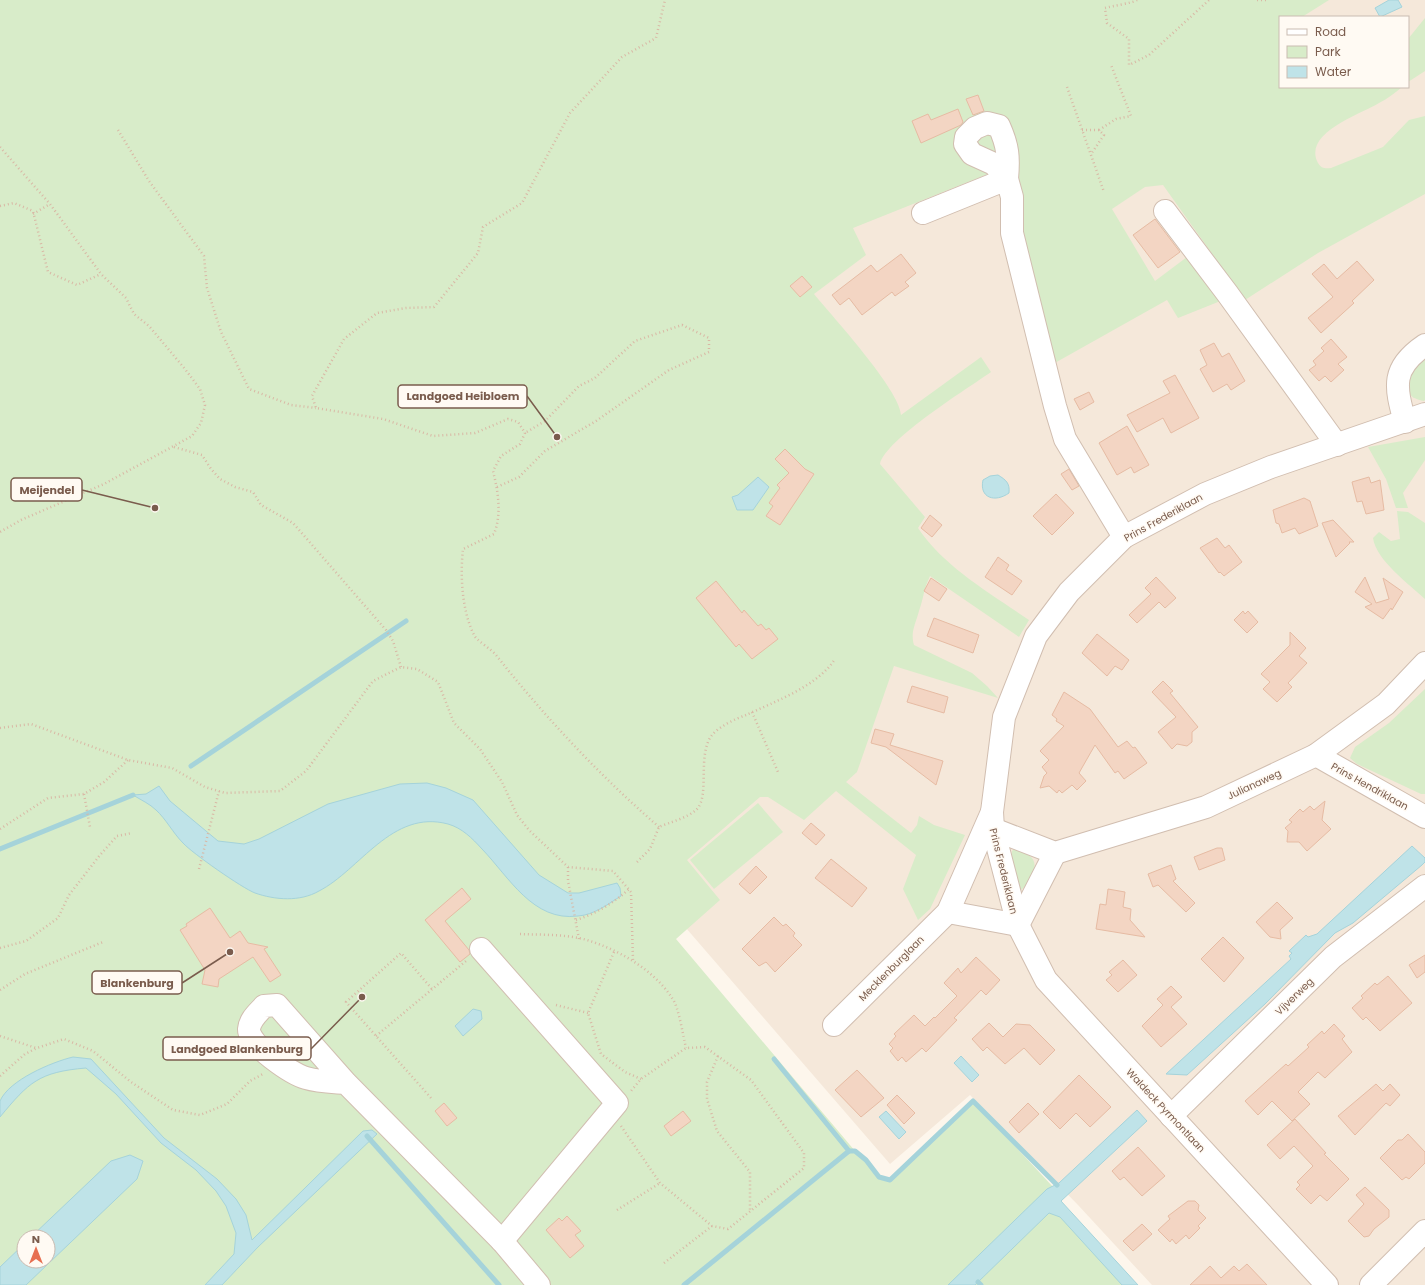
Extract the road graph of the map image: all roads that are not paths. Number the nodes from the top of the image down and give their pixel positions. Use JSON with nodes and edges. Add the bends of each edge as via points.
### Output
{"nodes":[{"id":1,"x":1165,"y":211,"type":"dead end"},
{"id":2,"x":923,"y":213,"type":"dead end"},
{"id":3,"x":1425,"y":345,"type":"edge"},
{"id":4,"x":1425,"y":414,"type":"edge"},
{"id":5,"x":1405,"y":422,"type":"junction"},
{"id":6,"x":1337,"y":445,"type":"junction"},
{"id":7,"x":1124,"y":537,"type":"junction"},
{"id":8,"x":1425,"y":663,"type":"edge"},
{"id":9,"x":1316,"y":755,"type":"junction"},
{"id":10,"x":1425,"y":817,"type":"edge"},
{"id":11,"x":993,"y":821,"type":"junction"},
{"id":12,"x":1055,"y":853,"type":"junction"},
{"id":13,"x":1425,"y":886,"type":"edge"},
{"id":14,"x":948,"y":912,"type":"junction"},
{"id":15,"x":1018,"y":925,"type":"junction"},
{"id":16,"x":481,"y":949,"type":"road end"},
{"id":17,"x":834,"y":1025,"type":"dead end"},
{"id":18,"x":346,"y":1083,"type":"junction"},
{"id":19,"x":1171,"y":1116,"type":"junction"},
{"id":20,"x":1425,"y":1231,"type":"edge"},
{"id":21,"x":502,"y":1241,"type":"junction"},
{"id":22,"x":539,"y":1285,"type":"edge"},
{"id":23,"x":1327,"y":1285,"type":"edge"},
{"id":24,"x":1371,"y":1285,"type":"edge"}],
"edges":[{"from":1,"to":6,"type":"street"},
{"from":2,"to":7,"type":"street","via":[[1007,179],[1012,197],[1012,233],[1065,439]]},
{"from":3,"to":5,"type":"street","via":[[1408,358],[1401,368],[1397,382]]},
{"from":4,"to":5,"type":"street","name":"Prins Frederiklaan"},
{"from":5,"to":6,"type":"street","name":"Prins Frederiklaan"},
{"from":6,"to":7,"type":"street","name":"Prins Frederiklaan","via":[[1271,467],[1205,494]]},
{"from":7,"to":11,"type":"street","name":"Prins Frederiklaan","via":[[1068,592],[1036,636],[1004,717]]},
{"from":8,"to":9,"type":"street","name":"Julianaweg","via":[[1386,704]]},
{"from":9,"to":10,"type":"street","name":"Prins Hendriklaan"},
{"from":9,"to":12,"type":"street","name":"Julianaweg","via":[[1206,807]]},
{"from":11,"to":12,"type":"street"},
{"from":11,"to":14,"type":"street","name":"Mecklenburglaan"},
{"from":11,"to":15,"type":"street","name":"Prins Frederiklaan"},
{"from":12,"to":15,"type":"street"},
{"from":13,"to":19,"type":"street","name":"Vijverweg","via":[[1333,957]]},
{"from":14,"to":15,"type":"street"},
{"from":14,"to":17,"type":"street","name":"Mecklenburglaan"},
{"from":15,"to":19,"type":"street","name":"Waldeck Pyrmontlaan","via":[[1046,980]]},
{"from":16,"to":21,"type":"street","via":[[614,1107]]},
{"from":18,"to":18,"type":"street","via":[[277,1005],[264,1006],[252,1019],[249,1030],[255,1044],[282,1066],[306,1078]]},
{"from":18,"to":21,"type":"street"},
{"from":19,"to":23,"type":"street","name":"Waldeck Pyrmontlaan"},
{"from":20,"to":24,"type":"street"},
{"from":21,"to":22,"type":"street"}]}
